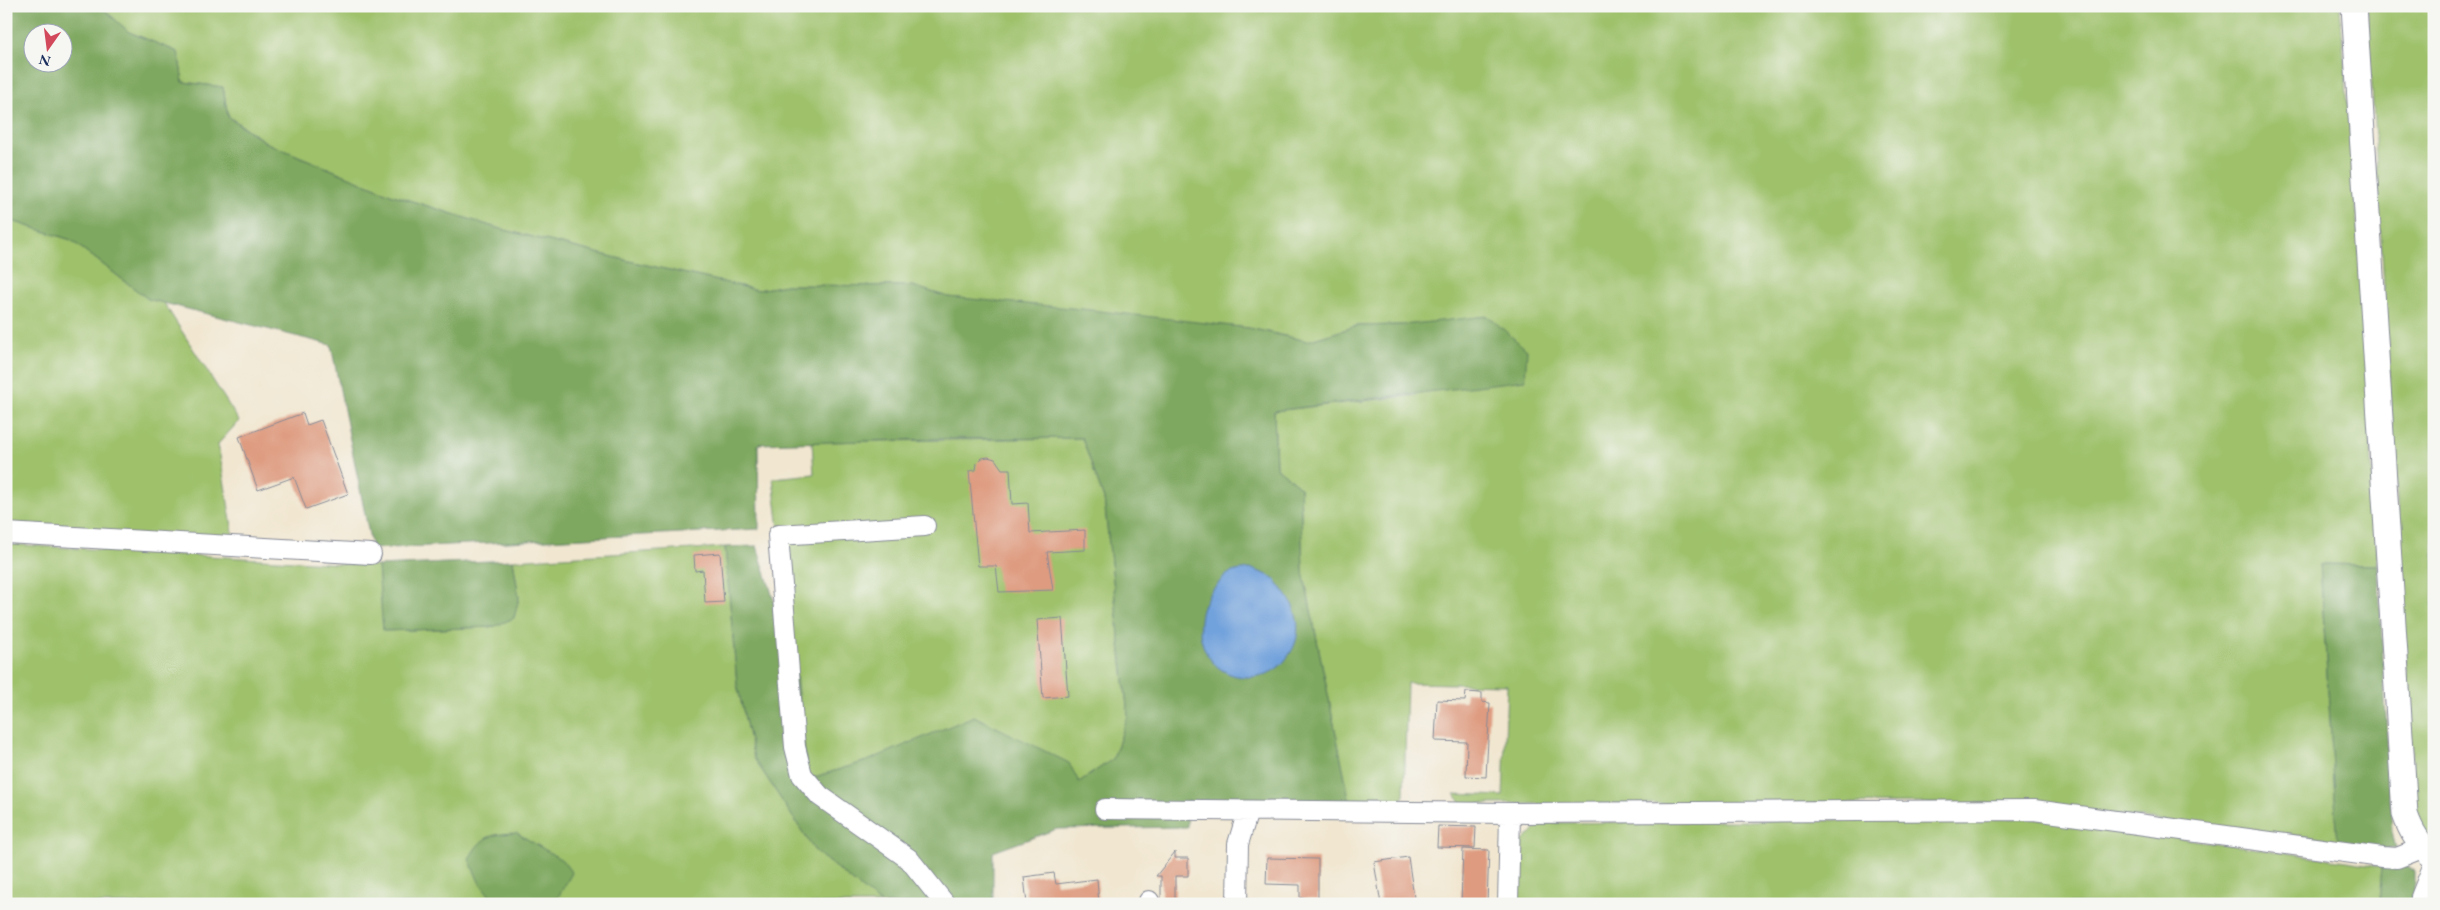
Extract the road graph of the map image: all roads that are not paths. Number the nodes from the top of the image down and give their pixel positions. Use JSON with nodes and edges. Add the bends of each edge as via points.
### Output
{"nodes":[{"id":1,"x":2354,"y":6,"type":"edge"},
{"id":2,"x":924,"y":526,"type":"dead end"},
{"id":3,"x":6,"y":533,"type":"edge"},
{"id":4,"x":371,"y":554,"type":"dead end"},
{"id":5,"x":1104,"y":809,"type":"dead end"},
{"id":6,"x":1248,"y":811,"type":"junction"},
{"id":7,"x":1510,"y":813,"type":"junction"},
{"id":8,"x":2430,"y":856,"type":"edge"},
{"id":9,"x":945,"y":904,"type":"edge"},
{"id":10,"x":1238,"y":904,"type":"edge"},
{"id":11,"x":1508,"y":904,"type":"edge"},
{"id":12,"x":2421,"y":904,"type":"edge"}],
"edges":[{"from":1,"to":8,"type":"main road","via":[[2405,814],[2410,829]]},
{"from":2,"to":9,"type":"street","via":[[778,535],[795,747],[802,775],[820,796],[909,859]]},
{"from":3,"to":4,"type":"street"},
{"from":5,"to":6,"type":"street"},
{"from":6,"to":7,"type":"street"},
{"from":6,"to":10,"type":"street","via":[[1238,844]]},
{"from":7,"to":8,"type":"street","via":[[2034,810],[2382,857]]},
{"from":7,"to":11,"type":"street"},
{"from":8,"to":12,"type":"street"}]}
